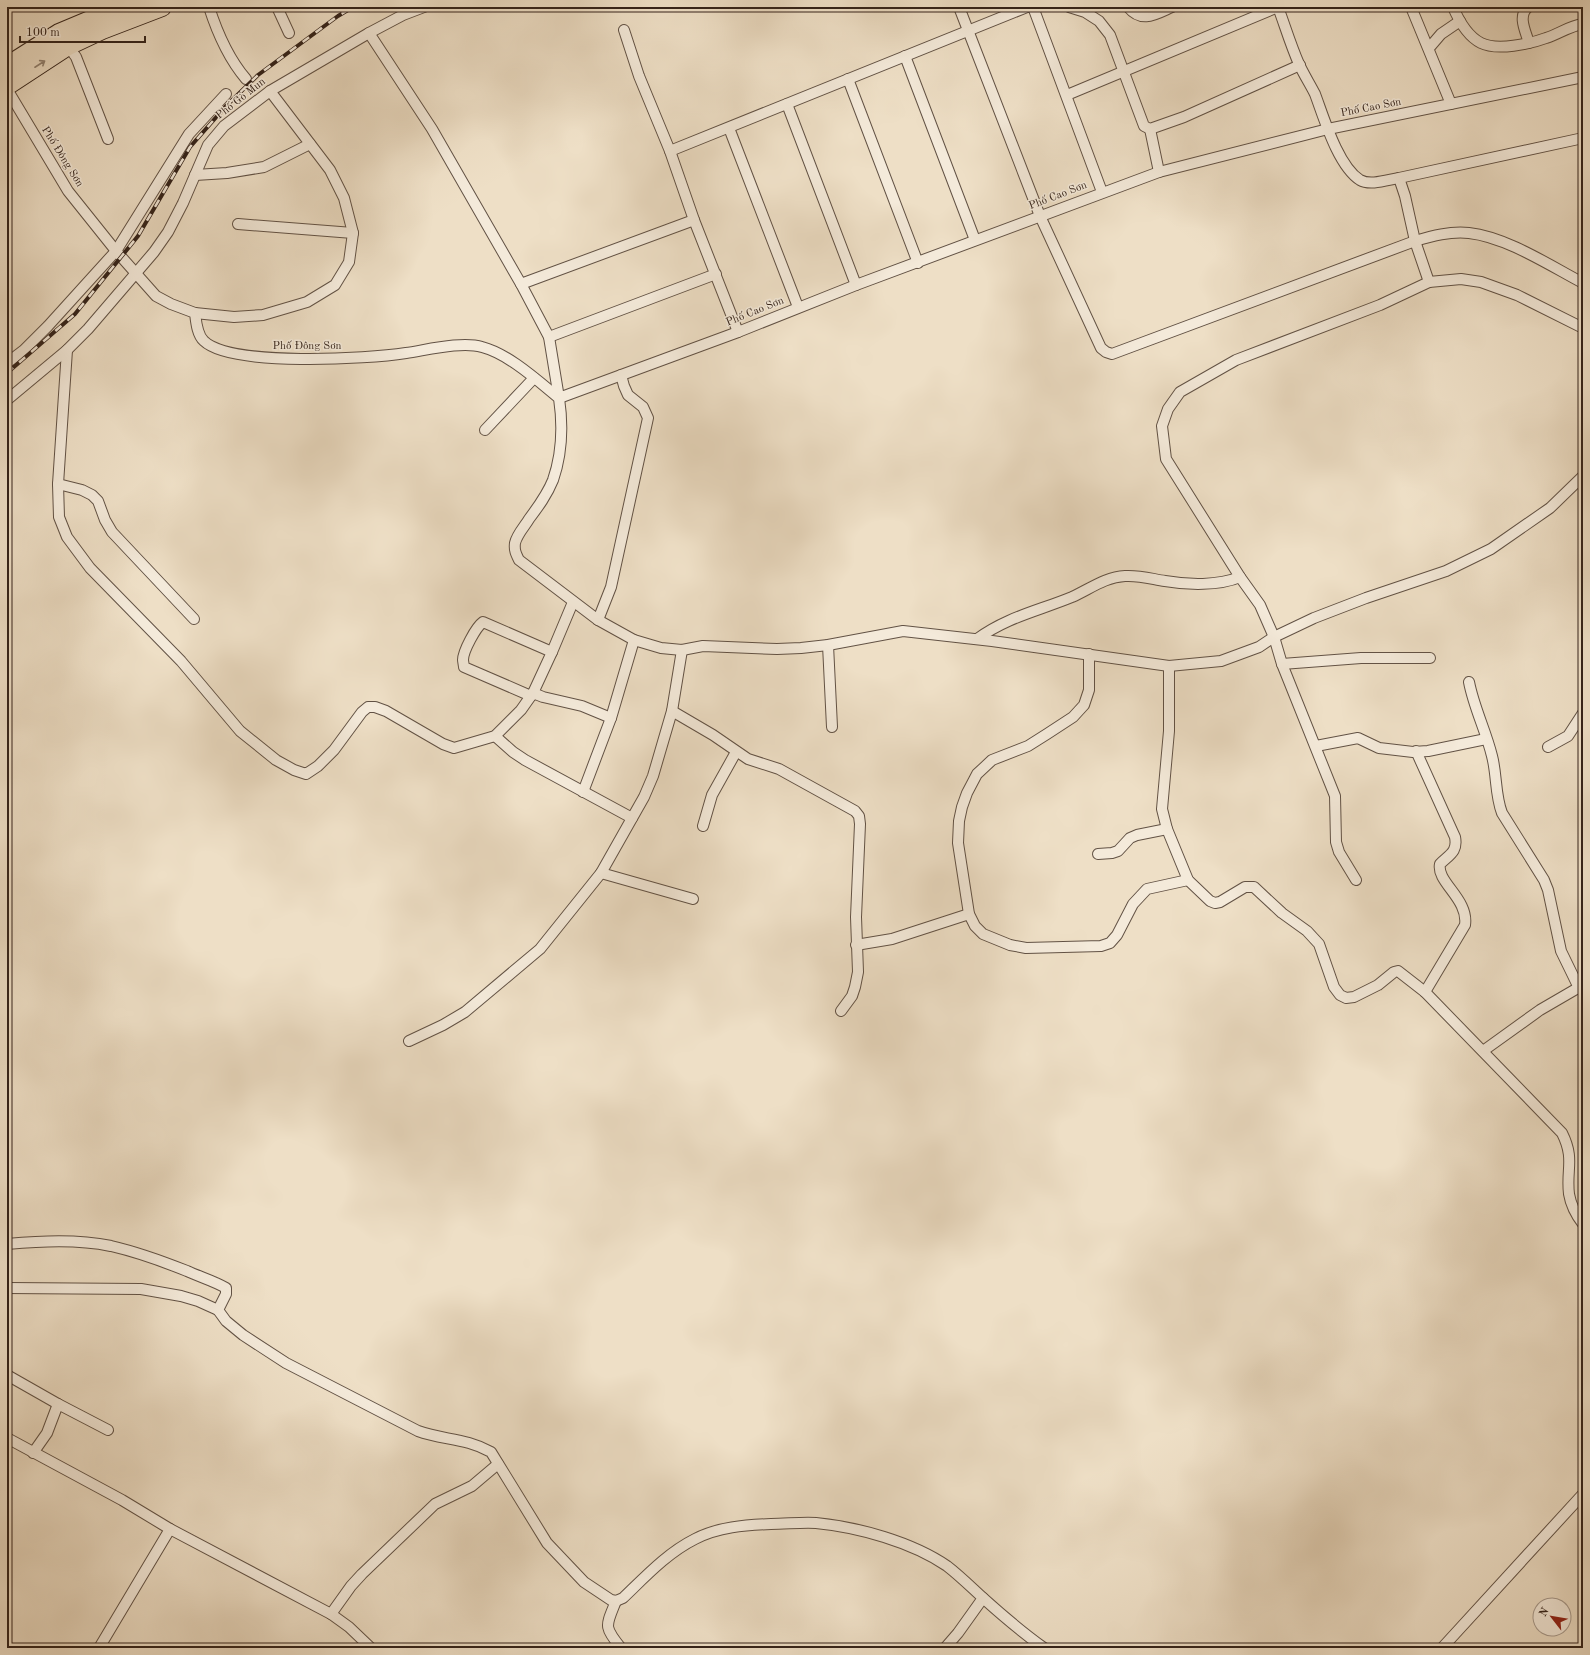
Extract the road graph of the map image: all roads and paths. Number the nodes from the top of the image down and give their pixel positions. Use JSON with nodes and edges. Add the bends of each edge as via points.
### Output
{"nodes":[{"id":1,"x":121,"y":7,"type":"edge"},
{"id":2,"x":162,"y":7,"type":"edge"},
{"id":3,"x":209,"y":7,"type":"edge"},
{"id":4,"x":277,"y":7,"type":"edge"},
{"id":5,"x":424,"y":7,"type":"edge"},
{"id":6,"x":959,"y":7,"type":"edge"},
{"id":7,"x":1027,"y":7,"type":"edge"},
{"id":8,"x":1033,"y":7,"type":"edge"},
{"id":9,"x":1069,"y":7,"type":"edge"},
{"id":10,"x":1128,"y":7,"type":"edge"},
{"id":11,"x":1172,"y":7,"type":"edge"},
{"id":12,"x":1278,"y":7,"type":"edge"},
{"id":13,"x":1411,"y":7,"type":"edge"},
{"id":14,"x":1453,"y":7,"type":"edge"},
{"id":15,"x":1528,"y":7,"type":"edge"},
{"id":16,"x":1460,"y":21,"type":"junction"},
{"id":17,"x":1583,"y":24,"type":"edge"},
{"id":18,"x":624,"y":30,"type":"dead end"},
{"id":19,"x":969,"y":31,"type":"junction"},
{"id":20,"x":290,"y":33,"type":"dead end"},
{"id":21,"x":369,"y":33,"type":"junction"},
{"id":22,"x":1529,"y":43,"type":"junction"},
{"id":23,"x":68,"y":46,"type":"junction"},
{"id":24,"x":1429,"y":48,"type":"junction"},
{"id":25,"x":905,"y":56,"type":"junction"},
{"id":26,"x":1300,"y":65,"type":"junction"},
{"id":27,"x":7,"y":66,"type":"edge"},
{"id":28,"x":1124,"y":72,"type":"junction"},
{"id":29,"x":1583,"y":77,"type":"edge"},
{"id":30,"x":246,"y":79,"type":"dead end"},
{"id":31,"x":848,"y":79,"type":"junction"},
{"id":32,"x":7,"y":86,"type":"edge"},
{"id":33,"x":7,"y":89,"type":"edge"},
{"id":34,"x":270,"y":91,"type":"junction"},
{"id":35,"x":226,"y":94,"type":"dead end"},
{"id":36,"x":1066,"y":96,"type":"junction"},
{"id":37,"x":787,"y":104,"type":"junction"},
{"id":38,"x":1451,"y":104,"type":"junction"},
{"id":39,"x":729,"y":128,"type":"junction"},
{"id":40,"x":1150,"y":129,"type":"junction"},
{"id":41,"x":1328,"y":129,"type":"junction"},
{"id":42,"x":1583,"y":138,"type":"edge"},
{"id":43,"x":108,"y":139,"type":"dead end"},
{"id":44,"x":310,"y":144,"type":"junction"},
{"id":45,"x":670,"y":151,"type":"junction"},
{"id":46,"x":1159,"y":172,"type":"junction"},
{"id":47,"x":195,"y":175,"type":"junction"},
{"id":48,"x":1399,"y":178,"type":"junction"},
{"id":49,"x":1102,"y":192,"type":"junction"},
{"id":50,"x":1040,"y":216,"type":"junction"},
{"id":51,"x":694,"y":220,"type":"junction"},
{"id":52,"x":238,"y":224,"type":"dead end"},
{"id":53,"x":353,"y":233,"type":"junction"},
{"id":54,"x":975,"y":240,"type":"junction"},
{"id":55,"x":1415,"y":241,"type":"junction"},
{"id":56,"x":116,"y":251,"type":"junction"},
{"id":57,"x":918,"y":262,"type":"junction"},
{"id":58,"x":136,"y":274,"type":"junction"},
{"id":59,"x":716,"y":274,"type":"junction"},
{"id":60,"x":1429,"y":282,"type":"junction"},
{"id":61,"x":1583,"y":282,"type":"edge"},
{"id":62,"x":521,"y":284,"type":"junction"},
{"id":63,"x":856,"y":285,"type":"junction"},
{"id":64,"x":798,"y":307,"type":"junction"},
{"id":65,"x":195,"y":312,"type":"junction"},
{"id":66,"x":1583,"y":328,"type":"edge"},
{"id":67,"x":738,"y":332,"type":"junction"},
{"id":68,"x":549,"y":338,"type":"junction"},
{"id":69,"x":67,"y":350,"type":"junction"},
{"id":70,"x":7,"y":363,"type":"edge"},
{"id":71,"x":621,"y":375,"type":"junction"},
{"id":72,"x":534,"y":378,"type":"junction"},
{"id":73,"x":560,"y":398,"type":"junction"},
{"id":74,"x":7,"y":400,"type":"edge"},
{"id":75,"x":485,"y":430,"type":"dead end"},
{"id":76,"x":1583,"y":476,"type":"edge"},
{"id":77,"x":58,"y":484,"type":"junction"},
{"id":78,"x":1240,"y":577,"type":"junction"},
{"id":79,"x":573,"y":602,"type":"junction"},
{"id":80,"x":194,"y":619,"type":"dead end"},
{"id":81,"x":598,"y":620,"type":"junction"},
{"id":82,"x":1274,"y":637,"type":"junction"},
{"id":83,"x":977,"y":639,"type":"junction"},
{"id":84,"x":634,"y":640,"type":"junction"},
{"id":85,"x":828,"y":645,"type":"junction"},
{"id":86,"x":682,"y":650,"type":"junction"},
{"id":87,"x":552,"y":652,"type":"junction"},
{"id":88,"x":1089,"y":654,"type":"junction"},
{"id":89,"x":1430,"y":658,"type":"dead end"},
{"id":90,"x":1282,"y":664,"type":"junction"},
{"id":91,"x":1169,"y":666,"type":"junction"},
{"id":92,"x":1469,"y":682,"type":"dead end"},
{"id":93,"x":532,"y":695,"type":"junction"},
{"id":94,"x":672,"y":711,"type":"junction"},
{"id":95,"x":1583,"y":713,"type":"edge"},
{"id":96,"x":611,"y":718,"type":"junction"},
{"id":97,"x":832,"y":727,"type":"dead end"},
{"id":98,"x":495,"y":736,"type":"junction"},
{"id":99,"x":1486,"y":739,"type":"junction"},
{"id":100,"x":1316,"y":746,"type":"junction"},
{"id":101,"x":1548,"y":747,"type":"dead end"},
{"id":102,"x":1416,"y":751,"type":"junction"},
{"id":103,"x":736,"y":752,"type":"junction"},
{"id":104,"x":583,"y":792,"type":"junction"},
{"id":105,"x":632,"y":818,"type":"junction"},
{"id":106,"x":703,"y":826,"type":"dead end"},
{"id":107,"x":1166,"y":829,"type":"junction"},
{"id":108,"x":1098,"y":854,"type":"dead end"},
{"id":109,"x":601,"y":873,"type":"junction"},
{"id":110,"x":1188,"y":880,"type":"junction"},
{"id":111,"x":1356,"y":880,"type":"dead end"},
{"id":112,"x":693,"y":899,"type":"dead end"},
{"id":113,"x":969,"y":914,"type":"junction"},
{"id":114,"x":856,"y":945,"type":"junction"},
{"id":115,"x":1582,"y":988,"type":"edge"},
{"id":116,"x":1425,"y":992,"type":"junction"},
{"id":117,"x":841,"y":1011,"type":"dead end"},
{"id":118,"x":409,"y":1041,"type":"dead end"},
{"id":119,"x":1483,"y":1050,"type":"junction"},
{"id":120,"x":1583,"y":1224,"type":"edge"},
{"id":121,"x":7,"y":1244,"type":"edge"},
{"id":122,"x":7,"y":1288,"type":"edge"},
{"id":123,"x":218,"y":1310,"type":"junction"},
{"id":124,"x":7,"y":1376,"type":"edge"},
{"id":125,"x":58,"y":1404,"type":"junction"},
{"id":126,"x":108,"y":1430,"type":"dead end"},
{"id":127,"x":7,"y":1438,"type":"edge"},
{"id":128,"x":33,"y":1453,"type":"junction"},
{"id":129,"x":498,"y":1464,"type":"junction"},
{"id":130,"x":1583,"y":1494,"type":"edge"},
{"id":131,"x":170,"y":1529,"type":"junction"},
{"id":132,"x":983,"y":1598,"type":"junction"},
{"id":133,"x":616,"y":1601,"type":"junction"},
{"id":134,"x":331,"y":1614,"type":"junction"},
{"id":135,"x":99,"y":1648,"type":"edge"},
{"id":136,"x":371,"y":1648,"type":"edge"},
{"id":137,"x":620,"y":1648,"type":"edge"},
{"id":138,"x":944,"y":1648,"type":"edge"},
{"id":139,"x":1044,"y":1648,"type":"edge"},
{"id":140,"x":1442,"y":1648,"type":"edge"}],
"edges":[{"from":1,"to":27,"type":"highway","via":[[59,33]]},
{"from":2,"to":23,"type":"highway"},
{"from":3,"to":30,"type":"street","via":[[231,58]]},
{"from":4,"to":20,"type":"street"},
{"from":5,"to":21,"type":"street","name":"Phố Gò Mun"},
{"from":6,"to":19,"type":"street"},
{"from":7,"to":19,"type":"street"},
{"from":8,"to":36,"type":"street"},
{"from":9,"to":28,"type":"street","via":[[1085,12],[1099,21],[1110,35]]},
{"from":10,"to":11,"type":"street","via":[[1142,17]]},
{"from":12,"to":26,"type":"street"},
{"from":12,"to":28,"type":"street"},
{"from":13,"to":24,"type":"street"},
{"from":14,"to":16,"type":"street"},
{"from":15,"to":22,"type":"street","via":[[1522,17]]},
{"from":16,"to":22,"type":"street","via":[[1472,36],[1482,43],[1493,46]]},
{"from":16,"to":24,"type":"street","via":[[1441,34]]},
{"from":17,"to":22,"type":"street"},
{"from":18,"to":45,"type":"street","via":[[639,76]]},
{"from":19,"to":25,"type":"street"},
{"from":19,"to":50,"type":"street"},
{"from":21,"to":34,"type":"street","name":"Phố Gò Mun"},
{"from":21,"to":62,"type":"street","via":[[432,130]]},
{"from":32,"to":23,"type":"highway","one_way":true},
{"from":23,"to":43,"type":"street","via":[[76,57]]},
{"from":24,"to":38,"type":"street"},
{"from":25,"to":31,"type":"street"},
{"from":25,"to":54,"type":"street"},
{"from":26,"to":40,"type":"street","via":[[1184,117]]},
{"from":26,"to":41,"type":"street","via":[[1314,92]]},
{"from":28,"to":36,"type":"street"},
{"from":28,"to":40,"type":"street","via":[[1144,126]]},
{"from":29,"to":38,"type":"street","name":"Phố Cao Sơn"},
{"from":31,"to":37,"type":"street"},
{"from":31,"to":57,"type":"street"},
{"from":33,"to":56,"type":"street","name":"Phố Đông Sơn","via":[[68,191]]},
{"from":34,"to":44,"type":"street"},
{"from":34,"to":47,"type":"street","name":"Phố Gò Mun","via":[[224,126],[208,145]]},
{"from":35,"to":56,"type":"street","via":[[189,134]]},
{"from":36,"to":49,"type":"street"},
{"from":37,"to":39,"type":"street"},
{"from":37,"to":63,"type":"street"},
{"from":38,"to":41,"type":"street","name":"Phố Cao Sơn"},
{"from":39,"to":45,"type":"street"},
{"from":39,"to":64,"type":"street"},
{"from":40,"to":46,"type":"street"},
{"from":41,"to":46,"type":"street","name":"Phố Cao Sơn"},
{"from":41,"to":48,"type":"street","via":[[1349,171],[1361,180],[1369,182]]},
{"from":42,"to":48,"type":"street"},
{"from":44,"to":47,"type":"street","via":[[264,167]]},
{"from":44,"to":53,"type":"street","via":[[330,170],[344,198]]},
{"from":45,"to":51,"type":"street"},
{"from":46,"to":49,"type":"street","name":"Phố Cao Sơn"},
{"from":47,"to":58,"type":"street","name":"Phố Gò Mun","via":[[168,232]]},
{"from":48,"to":55,"type":"street"},
{"from":49,"to":50,"type":"street","name":"Phố Cao Sơn"},
{"from":50,"to":54,"type":"street","name":"Phố Cao Sơn"},
{"from":50,"to":55,"type":"street","via":[[1101,348],[1112,354]]},
{"from":51,"to":59,"type":"street"},
{"from":51,"to":62,"type":"street"},
{"from":52,"to":53,"type":"street"},
{"from":53,"to":65,"type":"street","via":[[349,262],[335,285],[307,302],[263,315],[234,316]]},
{"from":54,"to":57,"type":"street","name":"Phố Cao Sơn"},
{"from":55,"to":60,"type":"street"},
{"from":55,"to":61,"type":"street","via":[[1440,234],[1467,233],[1500,240]]},
{"from":56,"to":58,"type":"street","name":"Phố Đông Sơn"},
{"from":56,"to":70,"type":"street","via":[[48,326]]},
{"from":57,"to":63,"type":"street","name":"Phố Cao Sơn"},
{"from":58,"to":65,"type":"street","name":"Phố Đông Sơn","via":[[156,296]]},
{"from":58,"to":69,"type":"street","name":"Phố Gò Mun"},
{"from":59,"to":67,"type":"street"},
{"from":59,"to":68,"type":"street"},
{"from":60,"to":66,"type":"street","via":[[1461,279],[1481,282],[1517,294]]},
{"from":60,"to":78,"type":"street","via":[[1380,305],[1236,360],[1180,392],[1168,409],[1162,426],[1166,459]]},
{"from":62,"to":68,"type":"street"},
{"from":63,"to":64,"type":"street","name":"Phố Cao Sơn"},
{"from":64,"to":67,"type":"street","name":"Phố Cao Sơn"},
{"from":65,"to":72,"type":"street","name":"Phố Đông Sơn","via":[[202,340],[211,347],[228,353],[285,359],[352,357],[405,354],[469,345],[481,346],[497,353]]},
{"from":67,"to":71,"type":"street","name":"Phố Cao Sơn"},
{"from":68,"to":73,"type":"street"},
{"from":69,"to":74,"type":"street","name":"Phố Gò Mun"},
{"from":69,"to":77,"type":"street"},
{"from":71,"to":73,"type":"street","name":"Phố Cao Sơn"},
{"from":71,"to":81,"type":"street","via":[[628,395],[643,407],[648,418],[611,587]]},
{"from":72,"to":73,"type":"street","name":"Phố Đông Sơn"},
{"from":72,"to":75,"type":"street"},
{"from":73,"to":79,"type":"street","via":[[562,419],[556,470],[542,501],[519,534],[515,542],[515,552],[519,560]]},
{"from":76,"to":82,"type":"street","via":[[1550,508],[1491,549],[1446,571],[1366,598]]},
{"from":77,"to":80,"type":"street","via":[[92,495],[112,532]]},
{"from":77,"to":98,"type":"street","via":[[59,517],[62,527],[90,568],[181,661],[240,731],[276,760],[306,774],[318,766],[368,707],[386,711],[454,748]]},
{"from":78,"to":82,"type":"street","via":[[1260,605]]},
{"from":78,"to":83,"type":"street","via":[[1193,584],[1142,577],[1115,577],[1005,622]]},
{"from":79,"to":81,"type":"street"},
{"from":79,"to":87,"type":"street"},
{"from":81,"to":84,"type":"street"},
{"from":82,"to":90,"type":"street"},
{"from":82,"to":91,"type":"street","via":[[1259,647],[1221,661]]},
{"from":83,"to":85,"type":"street","via":[[903,631]]},
{"from":83,"to":88,"type":"street"},
{"from":84,"to":86,"type":"street"},
{"from":84,"to":96,"type":"street"},
{"from":85,"to":86,"type":"street","via":[[777,649],[703,646]]},
{"from":85,"to":97,"type":"street"},
{"from":86,"to":94,"type":"street"},
{"from":87,"to":93,"type":"street"},
{"from":87,"to":93,"type":"street","via":[[483,622],[473,635],[462,661],[464,667]]},
{"from":88,"to":91,"type":"street"},
{"from":88,"to":113,"type":"street","via":[[1089,690],[1084,705],[1073,717],[1028,746],[992,760],[977,774],[967,793],[959,821],[958,843]]},
{"from":89,"to":90,"type":"street","via":[[1354,658]]},
{"from":90,"to":100,"type":"street"},
{"from":91,"to":107,"type":"street","via":[[1170,731],[1162,809]]},
{"from":92,"to":99,"type":"street"},
{"from":93,"to":96,"type":"street","via":[[582,706]]},
{"from":93,"to":98,"type":"street"},
{"from":94,"to":103,"type":"street"},
{"from":94,"to":105,"type":"street","via":[[652,776]]},
{"from":95,"to":101,"type":"street","via":[[1568,736]]},
{"from":96,"to":104,"type":"street"},
{"from":98,"to":104,"type":"street","via":[[513,752]]},
{"from":99,"to":102,"type":"street","via":[[1428,751]]},
{"from":99,"to":115,"type":"street","via":[[1494,763],[1498,804],[1544,880],[1561,951]]},
{"from":100,"to":102,"type":"street","via":[[1358,738],[1379,748]]},
{"from":100,"to":111,"type":"street","via":[[1335,796],[1336,842],[1339,852]]},
{"from":102,"to":116,"type":"street","via":[[1455,837],[1455,849],[1440,864],[1439,871],[1462,906],[1466,920],[1465,926]]},
{"from":103,"to":106,"type":"street","via":[[712,795]]},
{"from":103,"to":114,"type":"street","via":[[779,769],[855,811],[859,816]]},
{"from":104,"to":105,"type":"street"},
{"from":105,"to":109,"type":"street"},
{"from":107,"to":108,"type":"street","via":[[1137,835],[1130,838],[1118,851]]},
{"from":107,"to":110,"type":"street"},
{"from":109,"to":112,"type":"street"},
{"from":109,"to":118,"type":"street","via":[[540,950],[465,1012]]},
{"from":110,"to":113,"type":"street","via":[[1147,889],[1133,904],[1117,935],[1110,943],[1102,946],[1026,948],[1010,945],[983,934]]},
{"from":110,"to":116,"type":"street","via":[[1215,903],[1245,887],[1254,887],[1282,913],[1307,931],[1318,944],[1334,987],[1346,998],[1354,997],[1378,985],[1398,971]]},
{"from":113,"to":114,"type":"street","via":[[892,939]]},
{"from":114,"to":117,"type":"street","via":[[858,972],[855,987]]},
{"from":115,"to":119,"type":"street","via":[[1540,1010]]},
{"from":116,"to":119,"type":"street"},
{"from":119,"to":120,"type":"street","via":[[1562,1133],[1570,1160],[1569,1194],[1574,1213]]},
{"from":121,"to":123,"type":"street","via":[[77,1242],[110,1246],[144,1255],[226,1288],[226,1294]]},
{"from":122,"to":123,"type":"street","via":[[141,1289],[181,1296]]},
{"from":123,"to":129,"type":"street","via":[[243,1335],[286,1362],[418,1431],[480,1446],[491,1452]]},
{"from":124,"to":125,"type":"street"},
{"from":125,"to":126,"type":"street"},
{"from":125,"to":128,"type":"street","via":[[47,1433]]},
{"from":127,"to":128,"type":"street"},
{"from":128,"to":131,"type":"street","via":[[122,1500]]},
{"from":129,"to":133,"type":"street","via":[[547,1544],[584,1582]]},
{"from":129,"to":134,"type":"street","via":[[472,1486],[435,1504],[362,1574]]},
{"from":130,"to":140,"type":"street"},
{"from":131,"to":134,"type":"street"},
{"from":131,"to":135,"type":"street"},
{"from":132,"to":133,"type":"street","via":[[947,1567],[924,1553],[870,1534],[815,1523],[744,1525],[706,1534],[669,1554]]},
{"from":132,"to":138,"type":"street"},
{"from":132,"to":139,"type":"street","via":[[1020,1631]]},
{"from":133,"to":137,"type":"street","via":[[608,1629]]},
{"from":134,"to":136,"type":"street"}]}
